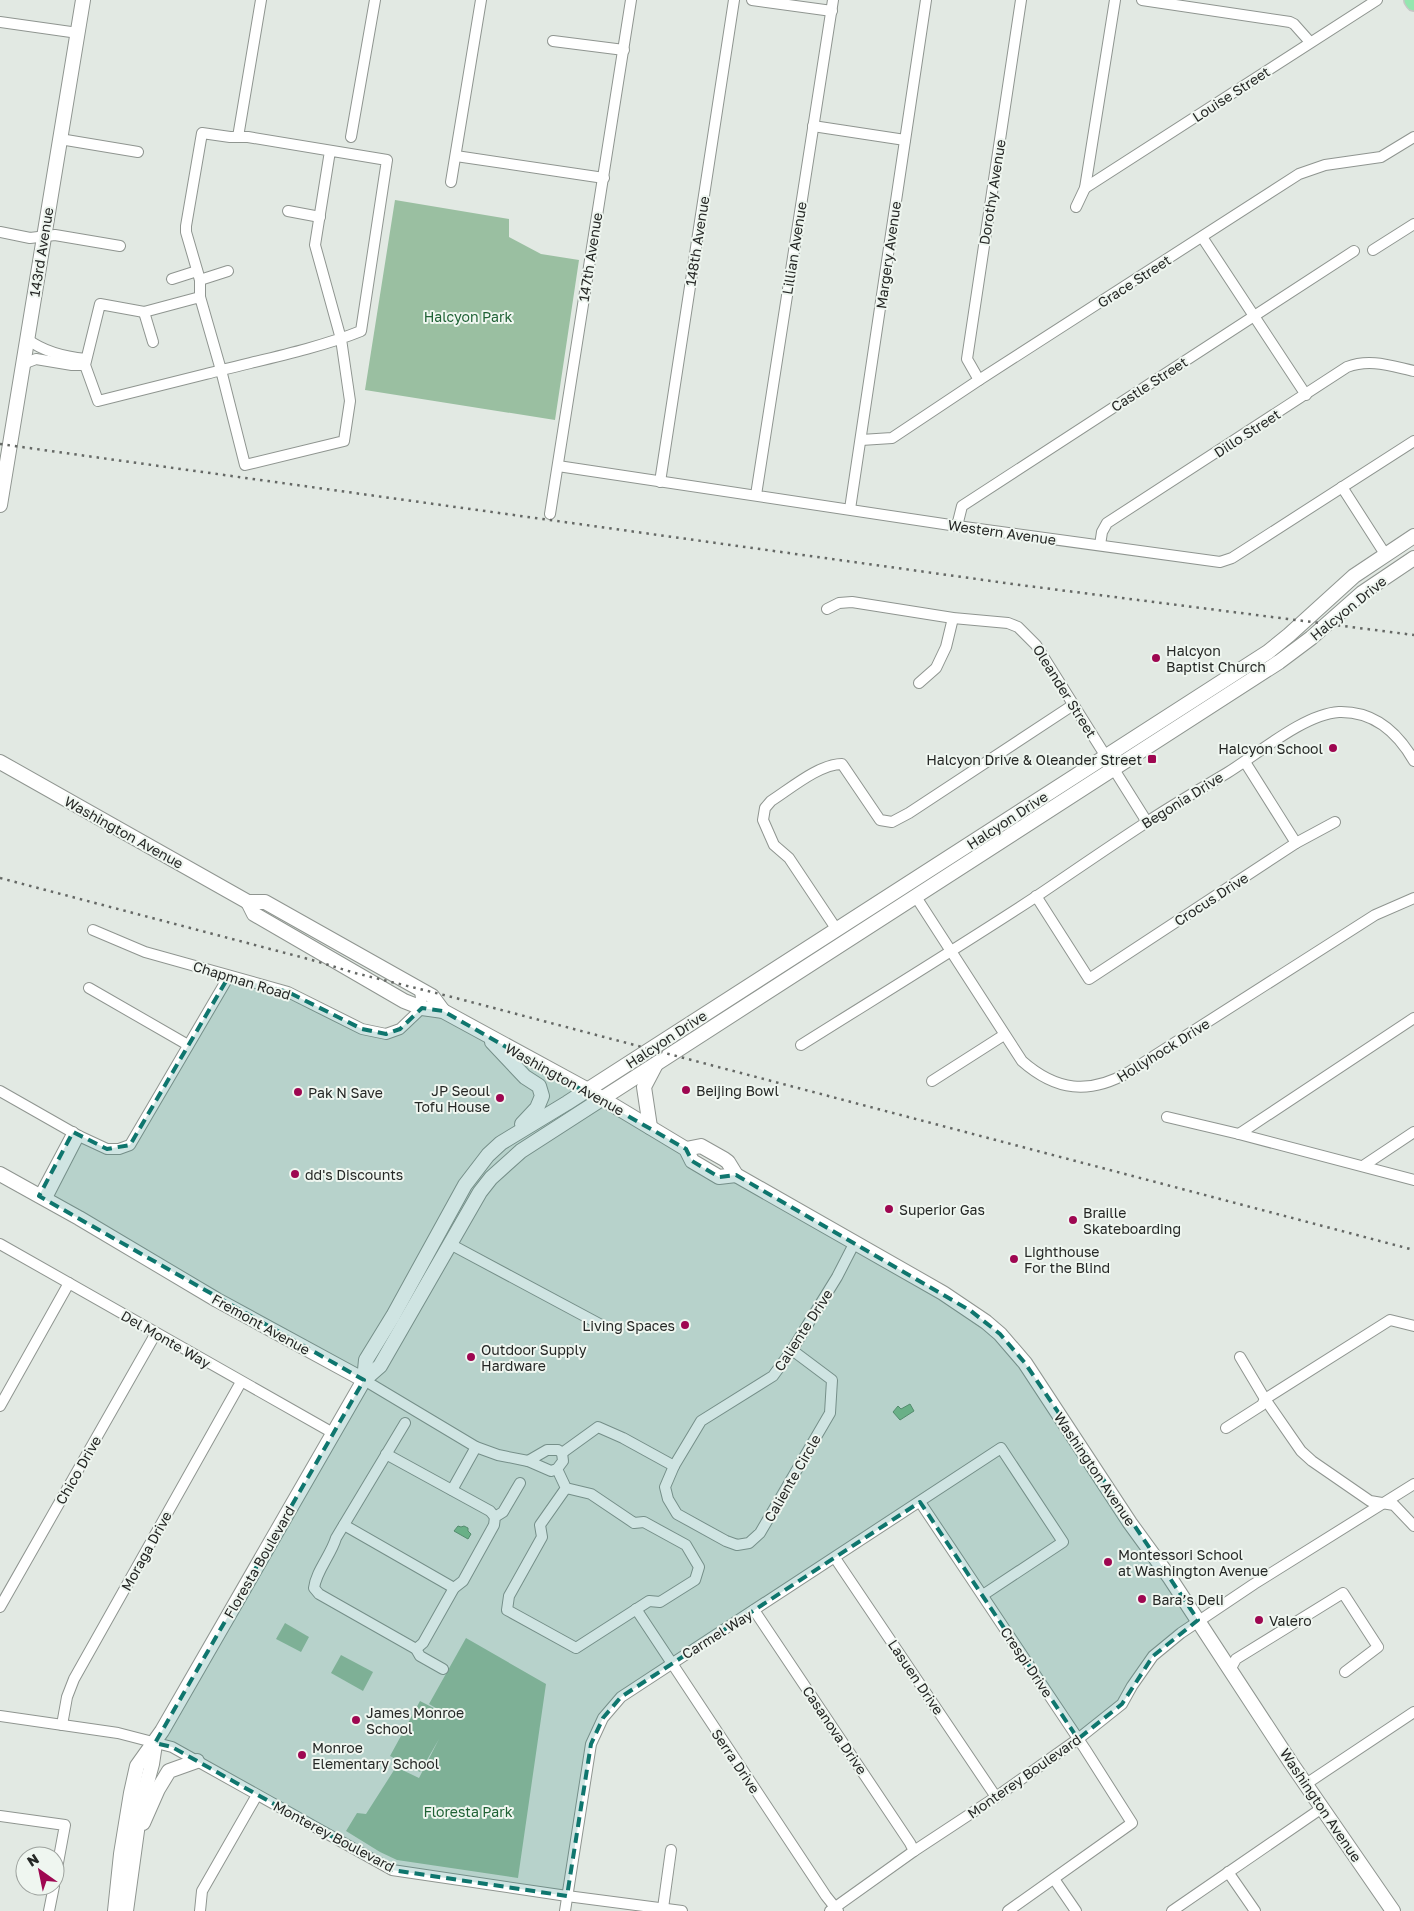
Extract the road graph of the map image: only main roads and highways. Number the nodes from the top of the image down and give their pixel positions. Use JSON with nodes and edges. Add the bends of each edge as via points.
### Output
{"nodes":[{"id":1,"x":83,"y":0,"type":"edge"},
{"id":2,"x":0,"y":505,"type":"edge"},
{"id":3,"x":1414,"y":536,"type":"edge"},
{"id":4,"x":1414,"y":558,"type":"edge"},
{"id":5,"x":1228,"y":678,"type":"junction"},
{"id":6,"x":1215,"y":704,"type":"junction"},
{"id":7,"x":0,"y":762,"type":"edge"},
{"id":8,"x":248,"y":902,"type":"junction"},
{"id":9,"x":443,"y":1011,"type":"junction"},
{"id":10,"x":482,"y":1032,"type":"junction"},
{"id":11,"x":656,"y":1064,"type":"junction"},
{"id":12,"x":588,"y":1090,"type":"junction"},
{"id":13,"x":602,"y":1098,"type":"junction"},
{"id":14,"x":650,"y":1127,"type":"junction"},
{"id":15,"x":501,"y":1143,"type":"junction"},
{"id":16,"x":0,"y":1174,"type":"edge"},
{"id":17,"x":364,"y":1380,"type":"junction"},
{"id":18,"x":155,"y":1743,"type":"junction"},
{"id":19,"x":197,"y":1761,"type":"road end"},
{"id":20,"x":135,"y":1840,"type":"junction"},
{"id":21,"x":115,"y":1911,"type":"edge"},
{"id":22,"x":126,"y":1911,"type":"edge"},
{"id":23,"x":1393,"y":1911,"type":"edge"}],
"edges":[{"from":1,"to":2,"type":"main road","name":"143rd Avenue"},
{"from":3,"to":5,"type":"main road","name":"Halcyon Drive","via":[[1354,576],[1289,635]]},
{"from":4,"to":6,"type":"main road","name":"Halcyon Drive","via":[[1362,593],[1279,662]]},
{"from":5,"to":6,"type":"main road"},
{"from":5,"to":12,"type":"main road","name":"Halcyon Drive"},
{"from":6,"to":11,"type":"main road","name":"Halcyon Drive"},
{"from":7,"to":8,"type":"main road","name":"Washington Avenue"},
{"from":8,"to":9,"type":"main road","name":"Washington Avenue","via":[[265,902],[432,996]]},
{"from":8,"to":9,"type":"main road","name":"Washington Avenue","via":[[254,914],[404,1001]]},
{"from":9,"to":10,"type":"main road","name":"Washington Avenue"},
{"from":10,"to":12,"type":"main road","name":"Washington Avenue"},
{"from":10,"to":15,"type":"main road","via":[[525,1077],[539,1086],[542,1096],[529,1118]]},
{"from":11,"to":13,"type":"main road","name":"Halcyon Drive"},
{"from":11,"to":14,"type":"main road","via":[[644,1087]]},
{"from":12,"to":13,"type":"main road","name":"Washington Avenue"},
{"from":12,"to":15,"type":"main road","name":"Floresta Boulevard"},
{"from":13,"to":14,"type":"main road","name":"Washington Avenue"},
{"from":13,"to":17,"type":"main road","name":"Floresta Boulevard","via":[[511,1158],[491,1178],[380,1366]]},
{"from":14,"to":23,"type":"main road","name":"Washington Avenue","via":[[686,1148],[692,1161],[719,1178],[736,1175],[943,1293],[1000,1334],[1025,1363]]},
{"from":15,"to":17,"type":"main road","name":"Floresta Boulevard","via":[[479,1166],[455,1201],[366,1360]]},
{"from":16,"to":17,"type":"main road","name":"Fremont Avenue","via":[[217,1300]]},
{"from":17,"to":18,"type":"main road","name":"Floresta Boulevard"},
{"from":18,"to":20,"type":"main road","name":"Floresta Boulevard"},
{"from":18,"to":21,"type":"main road","name":"Floresta Boulevard","via":[[137,1766],[121,1854]]},
{"from":19,"to":20,"type":"main road","via":[[169,1771]]},
{"from":20,"to":22,"type":"main road","name":"Floresta Boulevard"}]}
